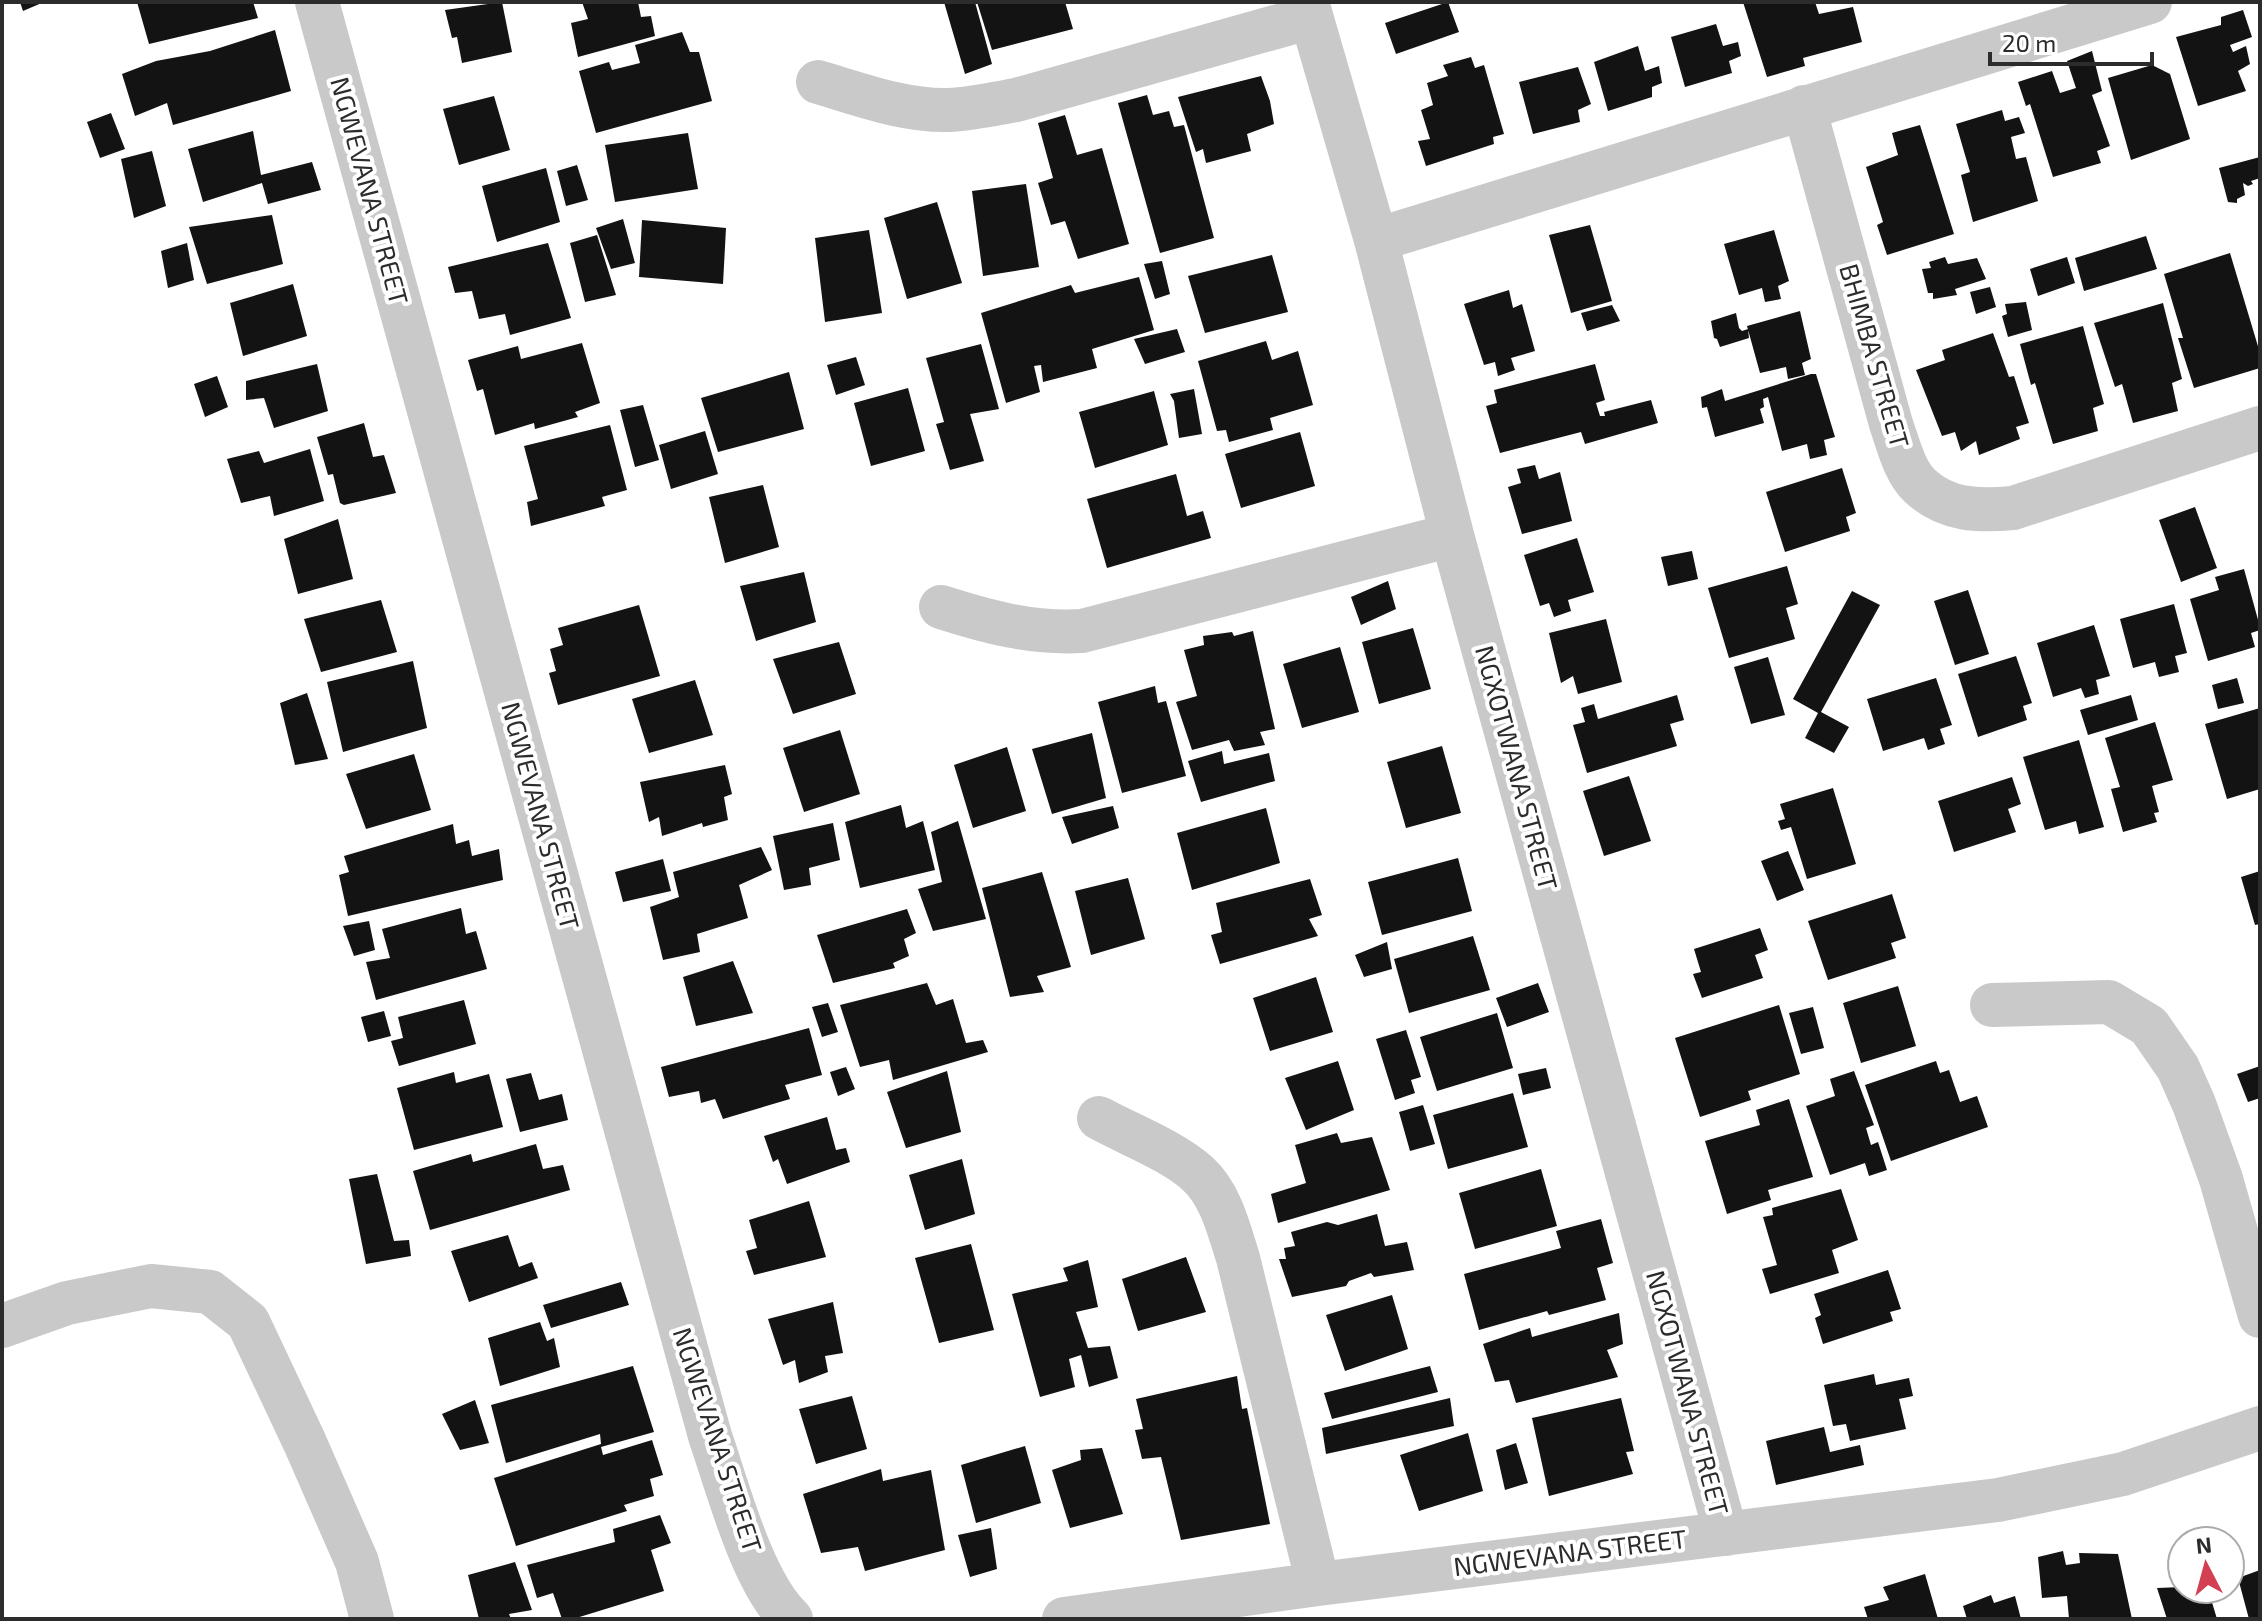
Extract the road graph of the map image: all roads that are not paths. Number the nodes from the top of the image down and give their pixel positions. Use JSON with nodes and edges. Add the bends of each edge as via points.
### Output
{"nodes":[{"id":1,"x":317,"y":2,"type":"edge"},
{"id":2,"x":2150,"y":2,"type":"edge"},
{"id":3,"x":1309,"y":10,"type":"edge"},
{"id":4,"x":818,"y":82,"type":"dead end"},
{"id":5,"x":1804,"y":107,"type":"junction"},
{"id":6,"x":1376,"y":240,"type":"junction"},
{"id":7,"x":2260,"y":428,"type":"edge"},
{"id":8,"x":1452,"y":535,"type":"junction"},
{"id":9,"x":941,"y":607,"type":"dead end"},
{"id":10,"x":1992,"y":1005,"type":"dead end"},
{"id":11,"x":1099,"y":1118,"type":"dead end"},
{"id":12,"x":2260,"y":1316,"type":"edge"},
{"id":13,"x":2,"y":1326,"type":"edge"},
{"id":14,"x":2260,"y":1428,"type":"edge"},
{"id":15,"x":1726,"y":1534,"type":"junction"},
{"id":16,"x":1318,"y":1584,"type":"junction"},
{"id":17,"x":372,"y":1619,"type":"edge"},
{"id":18,"x":791,"y":1619,"type":"edge"},
{"id":19,"x":1064,"y":1619,"type":"edge"}],
"edges":[{"from":1,"to":18,"type":"street","name":"NGWEVANA STREET","via":[[710,1436],[756,1563],[779,1608]]},
{"from":2,"to":5,"type":"street"},
{"from":3,"to":4,"type":"street","via":[[1016,100],[973,107],[911,106]]},
{"from":3,"to":6,"type":"street","name":"NGXOTWANA STREET"},
{"from":5,"to":6,"type":"street"},
{"from":5,"to":7,"type":"street","name":"BHIMBA STREET","via":[[1891,424],[1919,485],[1956,507],[2013,508]]},
{"from":6,"to":8,"type":"street","name":"NGXOTWANA STREET"},
{"from":8,"to":9,"type":"street","via":[[1082,631],[994,624]]},
{"from":8,"to":15,"type":"street","name":"NGXOTWANA STREET"},
{"from":10,"to":12,"type":"street","via":[[2109,1002],[2149,1026],[2178,1068],[2194,1104]]},
{"from":11,"to":16,"type":"street","via":[[1200,1175],[1223,1213]]},
{"from":13,"to":17,"type":"street","via":[[67,1303],[151,1286],[210,1292],[248,1322],[357,1562]]},
{"from":14,"to":15,"type":"street","name":"NGWEVANA STREET","via":[[2123,1474],[1998,1500]]},
{"from":15,"to":16,"type":"street","name":"NGWEVANA STREET"},
{"from":16,"to":19,"type":"street","name":"NGWEVANA STREET"}]}
